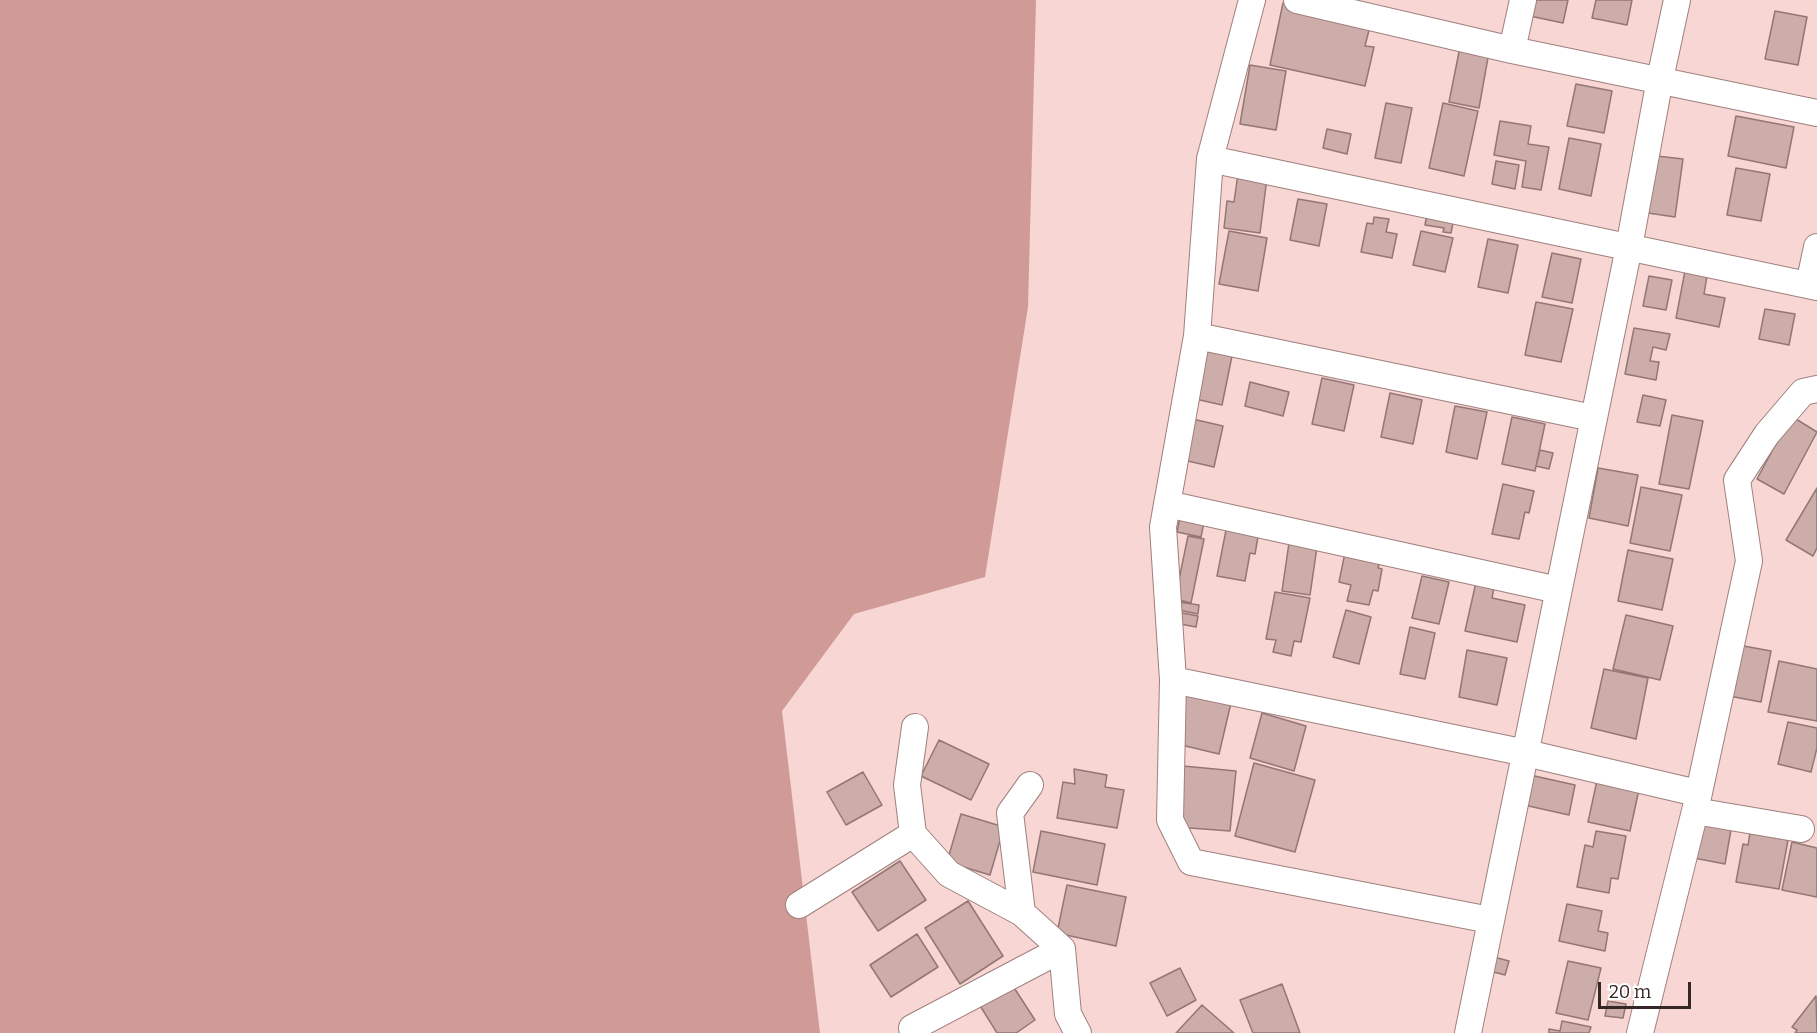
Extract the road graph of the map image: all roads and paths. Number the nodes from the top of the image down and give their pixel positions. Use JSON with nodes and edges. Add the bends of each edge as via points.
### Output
{"nodes":[{"id":1,"x":1252,"y":0,"type":"edge"},
{"id":2,"x":1297,"y":0,"type":"edge"},
{"id":3,"x":1523,"y":0,"type":"edge"},
{"id":4,"x":1677,"y":0,"type":"edge"},
{"id":5,"x":1512,"y":50,"type":"junction"},
{"id":6,"x":1660,"y":79,"type":"junction"},
{"id":7,"x":1817,"y":113,"type":"edge"},
{"id":8,"x":1210,"y":159,"type":"junction"},
{"id":9,"x":1629,"y":247,"type":"junction"},
{"id":10,"x":1817,"y":247,"type":"edge"},
{"id":11,"x":1813,"y":286,"type":"edge"},
{"id":12,"x":1197,"y":336,"type":"junction"},
{"id":13,"x":1817,"y":389,"type":"edge"},
{"id":14,"x":1593,"y":418,"type":"junction"},
{"id":15,"x":1167,"y":504,"type":"junction"},
{"id":16,"x":1558,"y":590,"type":"junction"},
{"id":17,"x":1173,"y":680,"type":"junction"},
{"id":18,"x":915,"y":727,"type":"dead end"},
{"id":19,"x":1526,"y":753,"type":"junction"},
{"id":20,"x":1030,"y":785,"type":"dead end"},
{"id":21,"x":1696,"y":802,"type":"junction"},
{"id":22,"x":1801,"y":829,"type":"dead end"},
{"id":23,"x":913,"y":834,"type":"junction"},
{"id":24,"x":800,"y":905,"type":"dead end"},
{"id":25,"x":1023,"y":913,"type":"junction"},
{"id":26,"x":1490,"y":920,"type":"junction"},
{"id":27,"x":1062,"y":949,"type":"junction"},
{"id":28,"x":912,"y":1028,"type":"dead end"},
{"id":29,"x":1078,"y":1033,"type":"edge"},
{"id":30,"x":1468,"y":1033,"type":"edge"},
{"id":31,"x":1640,"y":1033,"type":"edge"}],
"edges":[{"from":1,"to":8,"type":"street"},
{"from":2,"to":5,"type":"street"},
{"from":3,"to":5,"type":"street"},
{"from":4,"to":6,"type":"street"},
{"from":5,"to":6,"type":"street"},
{"from":6,"to":7,"type":"street"},
{"from":6,"to":9,"type":"street"},
{"from":8,"to":9,"type":"street"},
{"from":8,"to":12,"type":"street"},
{"from":9,"to":11,"type":"street"},
{"from":9,"to":14,"type":"street"},
{"from":10,"to":11,"type":"street"},
{"from":12,"to":14,"type":"street"},
{"from":12,"to":15,"type":"street"},
{"from":13,"to":21,"type":"street","via":[[1803,392],[1767,434],[1737,480],[1749,561]]},
{"from":14,"to":16,"type":"street"},
{"from":15,"to":16,"type":"street"},
{"from":15,"to":17,"type":"street","via":[[1163,527]]},
{"from":16,"to":19,"type":"street"},
{"from":17,"to":19,"type":"street"},
{"from":17,"to":26,"type":"street","via":[[1170,820],[1191,862]]},
{"from":18,"to":23,"type":"street","via":[[907,785]]},
{"from":19,"to":21,"type":"street"},
{"from":19,"to":26,"type":"street"},
{"from":20,"to":25,"type":"street","via":[[1010,813]]},
{"from":21,"to":22,"type":"street"},
{"from":21,"to":31,"type":"street"},
{"from":23,"to":24,"type":"street"},
{"from":23,"to":25,"type":"street","via":[[949,874]]},
{"from":25,"to":27,"type":"street"},
{"from":26,"to":30,"type":"street"},
{"from":27,"to":28,"type":"street"},
{"from":27,"to":29,"type":"street","via":[[1068,1014]]}]}
